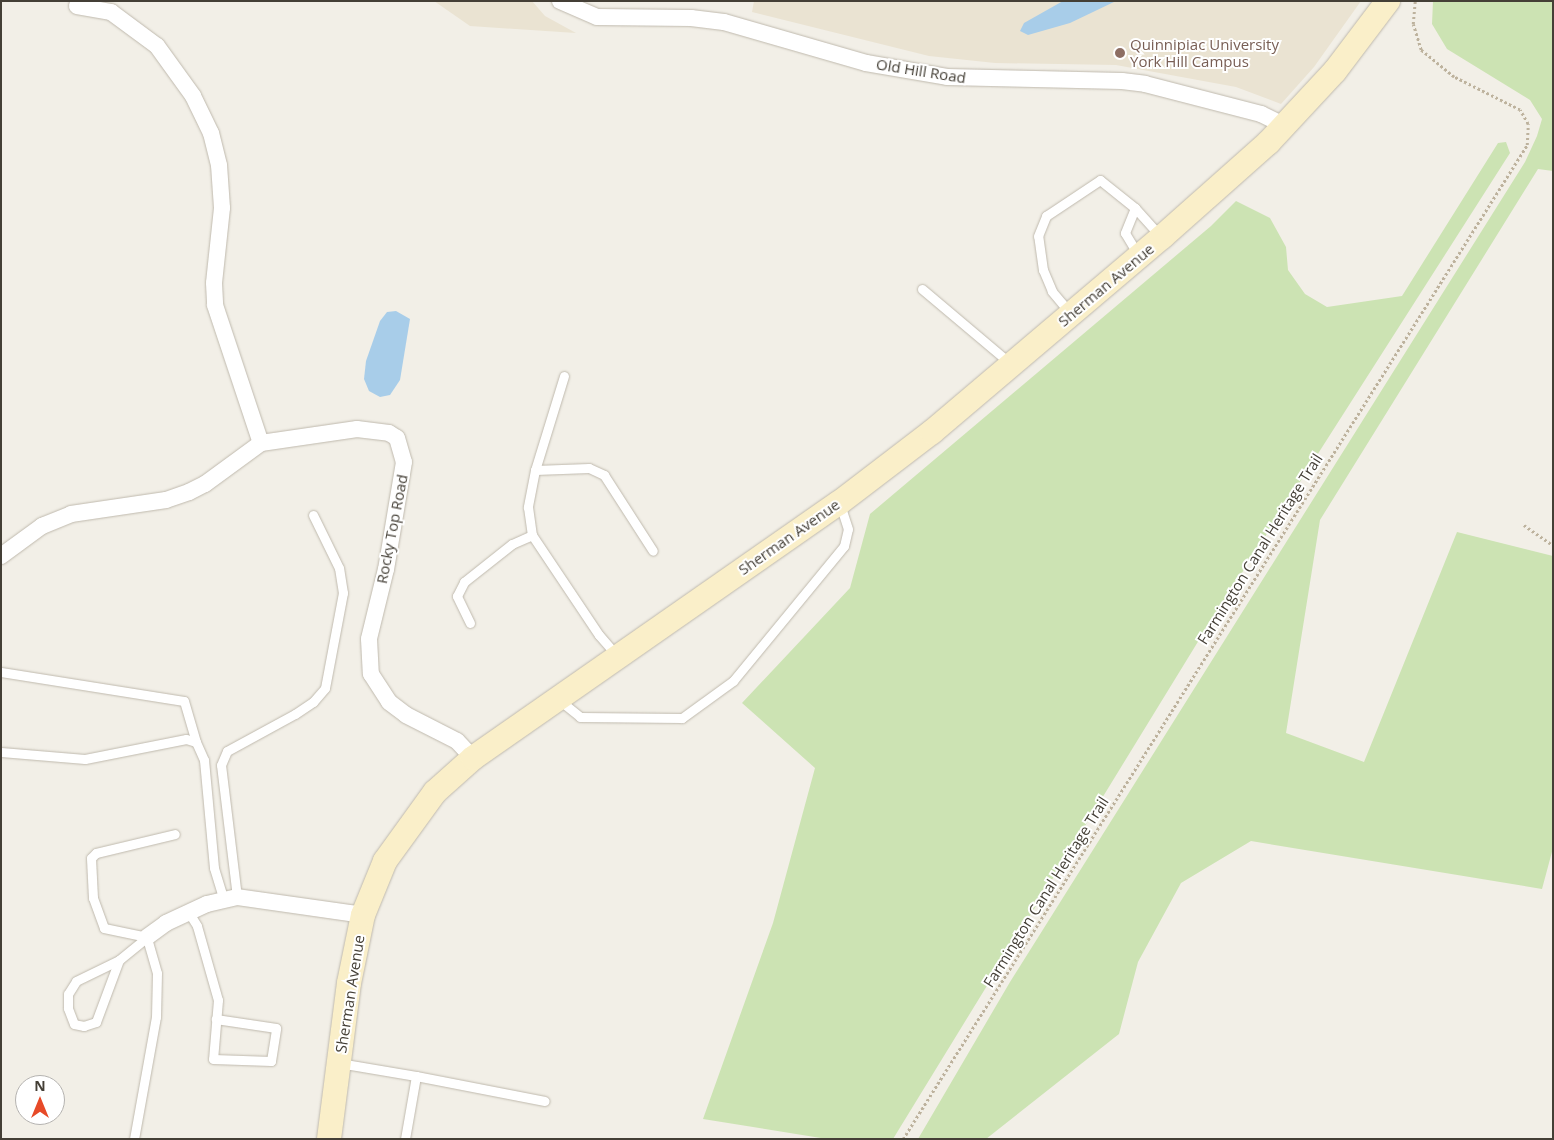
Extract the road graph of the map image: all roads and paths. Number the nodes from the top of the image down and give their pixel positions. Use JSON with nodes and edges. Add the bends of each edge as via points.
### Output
{"nodes":[{"id":1,"x":560,"y":1,"type":"edge"},
{"id":2,"x":1388,"y":1,"type":"edge"},
{"id":3,"x":1415,"y":1,"type":"edge"},
{"id":4,"x":77,"y":6,"type":"dead end"},
{"id":5,"x":1284,"y":125,"type":"junction"},
{"id":6,"x":1135,"y":208,"type":"junction"},
{"id":7,"x":1162,"y":237,"type":"junction"},
{"id":8,"x":1139,"y":256,"type":"junction"},
{"id":9,"x":922,"y":289,"type":"dead end"},
{"id":10,"x":1071,"y":314,"type":"junction"},
{"id":11,"x":1012,"y":365,"type":"junction"},
{"id":12,"x":564,"y":376,"type":"dead end"},
{"id":13,"x":261,"y":443,"type":"junction"},
{"id":14,"x":534,"y":470,"type":"junction"},
{"id":15,"x":839,"y":503,"type":"junction"},
{"id":16,"x":313,"y":515,"type":"dead end"},
{"id":17,"x":1524,"y":524,"type":"dead end"},
{"id":18,"x":532,"y":535,"type":"junction"},
{"id":19,"x":1553,"y":545,"type":"edge"},
{"id":20,"x":653,"y":551,"type":"dead end"},
{"id":21,"x":1,"y":556,"type":"edge"},
{"id":22,"x":470,"y":623,"type":"dead end"},
{"id":23,"x":618,"y":657,"type":"junction"},
{"id":24,"x":1,"y":672,"type":"edge"},
{"id":25,"x":558,"y":698,"type":"junction"},
{"id":26,"x":196,"y":742,"type":"junction"},
{"id":27,"x":1,"y":752,"type":"edge"},
{"id":28,"x":474,"y":758,"type":"junction"},
{"id":29,"x":175,"y":834,"type":"dead end"},
{"id":30,"x":230,"y":899,"type":"junction"},
{"id":31,"x":189,"y":913,"type":"junction"},
{"id":32,"x":363,"y":915,"type":"junction"},
{"id":33,"x":147,"y":937,"type":"junction"},
{"id":34,"x":119,"y":960,"type":"junction"},
{"id":35,"x":216,"y":1019,"type":"junction"},
{"id":36,"x":339,"y":1063,"type":"junction"},
{"id":37,"x":416,"y":1076,"type":"junction"},
{"id":38,"x":545,"y":1100,"type":"dead end"},
{"id":39,"x":134,"y":1139,"type":"edge"},
{"id":40,"x":329,"y":1139,"type":"edge"},
{"id":41,"x":405,"y":1139,"type":"edge"},
{"id":42,"x":904,"y":1139,"type":"edge"}],
"edges":[{"from":1,"to":5,"type":"street","name":"Old Hill Road","via":[[597,16],[724,22],[866,63],[947,77],[1145,84],[1262,114]]},
{"from":2,"to":5,"type":"main road","name":"Sherman Avenue","via":[[1335,71]]},
{"from":3,"to":42,"type":"path","name":"Farmington Canal Heritage Trail","via":[[1413,24],[1421,50],[1454,77],[1520,110],[1528,124],[1527,145]]},
{"from":4,"to":13,"type":"street","via":[[111,12],[157,46],[189,89],[211,133],[219,165],[222,208],[214,283],[215,305]]},
{"from":5,"to":7,"type":"main road","name":"Sherman Avenue"},
{"from":6,"to":7,"type":"lane"},
{"from":6,"to":8,"type":"lane","via":[[1125,233]]},
{"from":6,"to":10,"type":"lane","via":[[1100,180],[1046,216],[1038,236],[1043,270],[1052,291]]},
{"from":7,"to":8,"type":"main road","name":"Sherman Avenue"},
{"from":8,"to":10,"type":"main road","name":"Sherman Avenue"},
{"from":9,"to":11,"type":"lane"},
{"from":10,"to":11,"type":"main road","name":"Sherman Avenue"},
{"from":11,"to":15,"type":"main road","name":"Sherman Avenue"},
{"from":12,"to":14,"type":"lane"},
{"from":13,"to":21,"type":"street","name":"Rocky Top Road","via":[[189,492],[166,500],[70,514],[42,526]]},
{"from":13,"to":28,"type":"street","name":"Rocky Top Road","via":[[357,429],[374,429],[397,438],[404,462],[403,480],[369,640],[371,674],[389,702],[406,715],[457,741]]},
{"from":14,"to":18,"type":"lane","via":[[528,507]]},
{"from":14,"to":20,"type":"lane","via":[[589,468],[604,475]]},
{"from":15,"to":23,"type":"main road","name":"Sherman Avenue"},
{"from":15,"to":25,"type":"lane","via":[[847,523],[844,546],[732,681],[682,718],[580,717]]},
{"from":16,"to":30,"type":"lane","via":[[339,568],[343,593],[325,688],[313,702],[295,714],[227,752],[221,765]]},
{"from":17,"to":19,"type":"path"},
{"from":18,"to":22,"type":"lane","via":[[512,544],[464,582],[457,596]]},
{"from":18,"to":23,"type":"lane","via":[[599,635]]},
{"from":23,"to":25,"type":"main road","name":"Sherman Avenue"},
{"from":24,"to":26,"type":"lane","via":[[184,701]]},
{"from":25,"to":28,"type":"main road","name":"Sherman Avenue"},
{"from":26,"to":27,"type":"lane","via":[[186,739],[85,759]]},
{"from":26,"to":30,"type":"lane","via":[[204,760],[214,868]]},
{"from":28,"to":32,"type":"main road","name":"Sherman Avenue","via":[[436,792],[405,830],[385,861]]},
{"from":29,"to":33,"type":"lane","via":[[96,853],[91,858],[93,898],[104,928]]},
{"from":30,"to":31,"type":"street"},
{"from":30,"to":32,"type":"street"},
{"from":31,"to":33,"type":"street"},
{"from":31,"to":35,"type":"lane","via":[[197,926],[218,1000]]},
{"from":32,"to":36,"type":"main road","name":"Sherman Avenue","via":[[355,944]]},
{"from":33,"to":34,"type":"lane"},
{"from":33,"to":39,"type":"lane","via":[[157,973],[156,1017]]},
{"from":34,"to":34,"type":"lane","via":[[76,981],[68,994],[68,1008],[74,1024],[84,1026],[96,1022]]},
{"from":35,"to":35,"type":"lane","via":[[213,1059],[271,1062],[276,1028]]},
{"from":36,"to":37,"type":"lane"},
{"from":36,"to":40,"type":"main road","name":"Sherman Avenue"},
{"from":37,"to":38,"type":"lane"},
{"from":37,"to":41,"type":"lane"}]}
